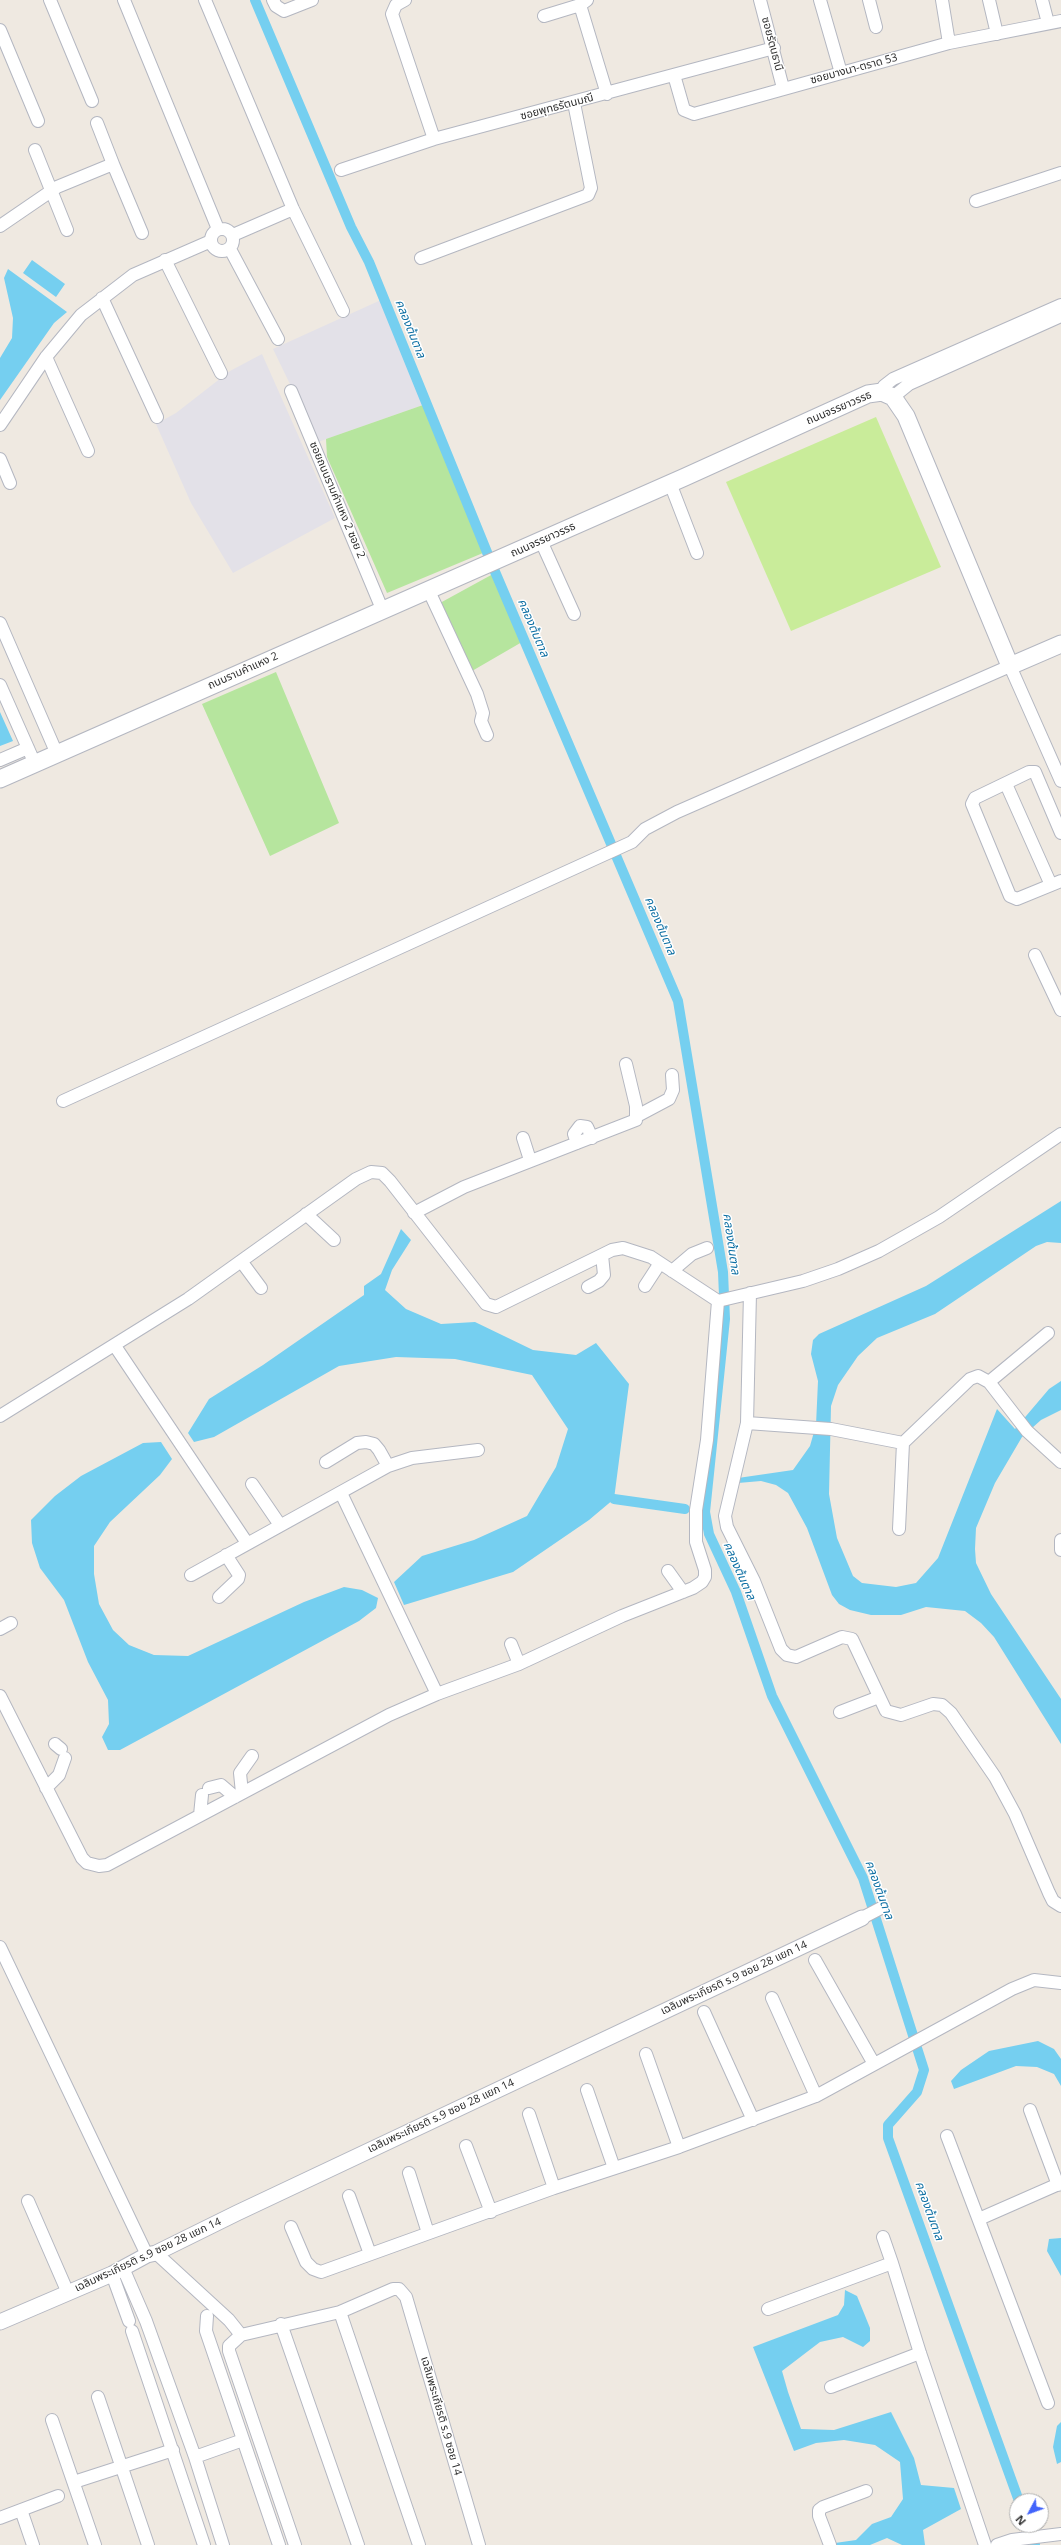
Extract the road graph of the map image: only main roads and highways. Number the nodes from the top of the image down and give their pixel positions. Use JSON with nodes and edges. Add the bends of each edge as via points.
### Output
{"nodes":[{"id":1,"x":492,"y":562,"type":"joint"},
{"id":2,"x":1061,"y":644,"type":"edge"},
{"id":3,"x":1,"y":776,"type":"edge"}],
"edges":[{"from":1,"to":2,"type":"main road","name":"ถนนจรรยาวรรธ","via":[[868,394],[887,394],[906,416],[1010,666]]},
{"from":1,"to":3,"type":"main road","name":"ถนนรามคำแหง 2","via":[[35,764]]}]}
